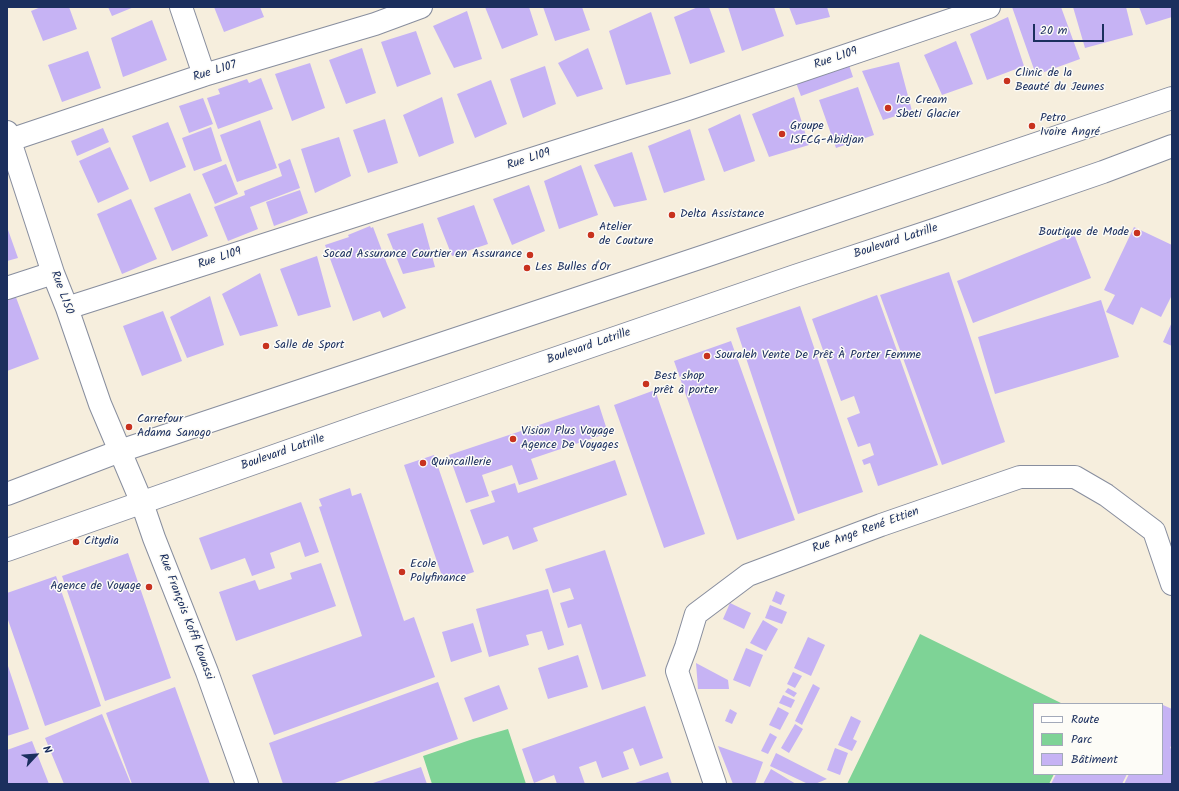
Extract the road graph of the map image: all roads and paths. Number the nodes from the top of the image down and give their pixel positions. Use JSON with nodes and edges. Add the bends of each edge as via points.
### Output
{"nodes":[{"id":1,"x":181,"y":7,"type":"edge"},
{"id":2,"x":421,"y":7,"type":"edge"},
{"id":3,"x":989,"y":7,"type":"edge"},
{"id":4,"x":372,"y":15,"type":"edge"},
{"id":5,"x":204,"y":75,"type":"junction"},
{"id":6,"x":1172,"y":98,"type":"edge"},
{"id":7,"x":8,"y":136,"type":"edge"},
{"id":8,"x":1172,"y":146,"type":"edge"},
{"id":9,"x":53,"y":273,"type":"junction"},
{"id":10,"x":7,"y":288,"type":"edge"},
{"id":11,"x":67,"y":308,"type":"junction"},
{"id":12,"x":120,"y":452,"type":"junction"},
{"id":13,"x":7,"y":494,"type":"edge"},
{"id":14,"x":142,"y":503,"type":"junction"},
{"id":15,"x":7,"y":550,"type":"edge"},
{"id":16,"x":1172,"y":584,"type":"edge"},
{"id":17,"x":247,"y":784,"type":"edge"},
{"id":18,"x":716,"y":784,"type":"edge"}],
"edges":[{"from":1,"to":5,"type":"street"},
{"from":2,"to":4,"type":"street","name":"Rue L107"},
{"from":3,"to":11,"type":"street","name":"Rue L109","via":[[688,109]]},
{"from":4,"to":5,"type":"street","name":"Rue L107"},
{"from":5,"to":7,"type":"street","name":"Rue L107"},
{"from":6,"to":12,"type":"street"},
{"from":7,"to":9,"type":"street","name":"Rue L150"},
{"from":8,"to":14,"type":"street","name":"Boulevard Latrille"},
{"from":9,"to":10,"type":"street"},
{"from":9,"to":11,"type":"street","name":"Rue L150"},
{"from":11,"to":12,"type":"street","name":"Rue L150","via":[[100,404]]},
{"from":12,"to":13,"type":"street"},
{"from":12,"to":14,"type":"street","name":"Rue François Koffi Kouassi"},
{"from":14,"to":15,"type":"street","name":"Boulevard Latrille"},
{"from":14,"to":17,"type":"street","name":"Rue François Koffi Kouassi"},
{"from":16,"to":18,"type":"street","name":"Rue Ange René Ettien","via":[[1154,531],[1106,495],[1075,477],[1020,477],[880,525],[748,575],[696,614],[678,671]]}]}
